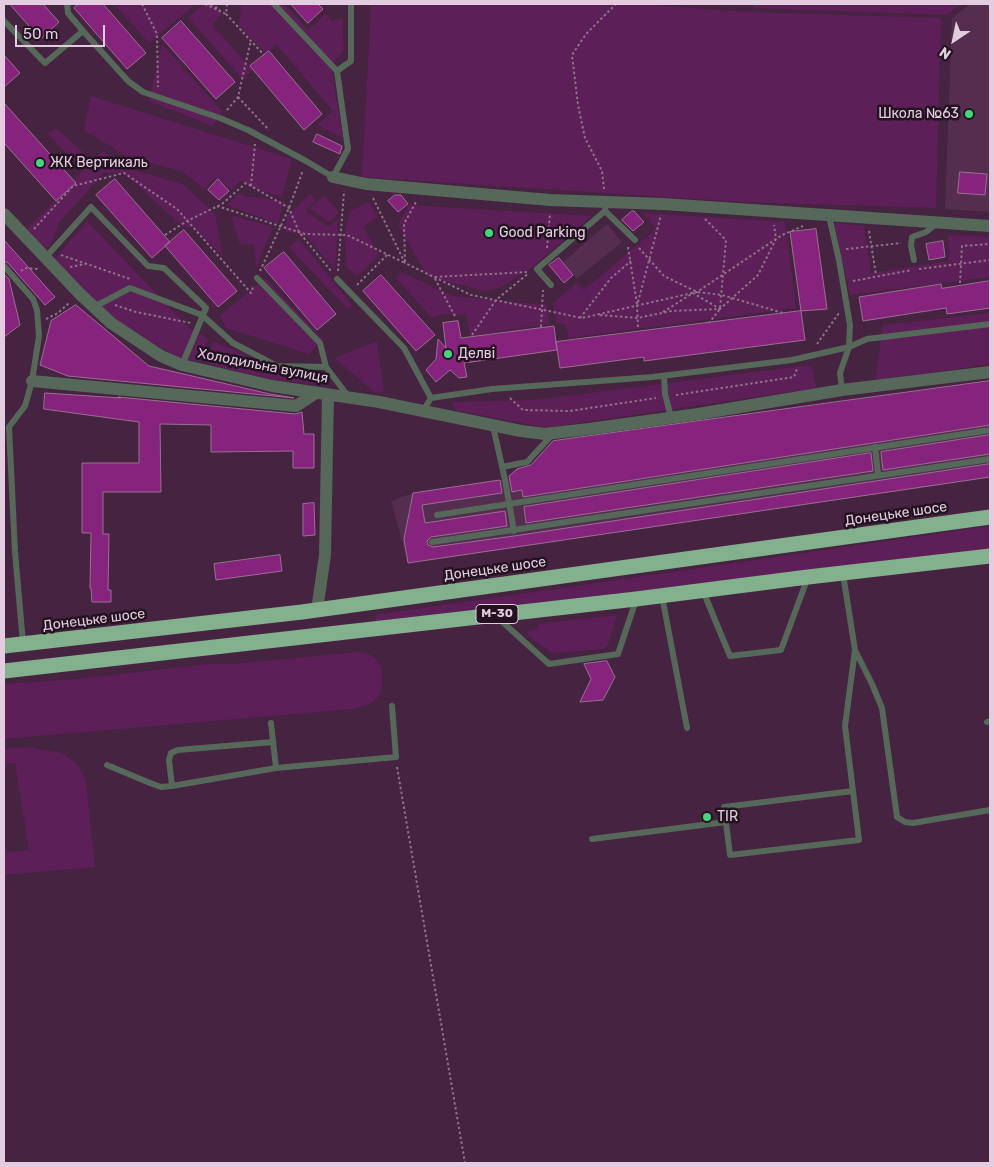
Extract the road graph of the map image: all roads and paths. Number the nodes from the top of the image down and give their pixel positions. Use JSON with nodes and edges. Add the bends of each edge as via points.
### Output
{"nodes":[{"id":1,"x":67,"y":4,"type":"edge"},
{"id":2,"x":142,"y":4,"type":"edge"},
{"id":3,"x":205,"y":4,"type":"edge"},
{"id":4,"x":212,"y":4,"type":"edge"},
{"id":5,"x":227,"y":4,"type":"edge"},
{"id":6,"x":274,"y":4,"type":"edge"},
{"id":7,"x":351,"y":4,"type":"edge"},
{"id":8,"x":616,"y":4,"type":"edge"},
{"id":9,"x":226,"y":14,"type":"junction"},
{"id":10,"x":4,"y":20,"type":"edge"},
{"id":11,"x":83,"y":31,"type":"junction"},
{"id":12,"x":250,"y":40,"type":"junction"},
{"id":13,"x":264,"y":55,"type":"dead end"},
{"id":14,"x":337,"y":72,"type":"junction"},
{"id":15,"x":159,"y":97,"type":"junction"},
{"id":16,"x":238,"y":98,"type":"junction"},
{"id":17,"x":220,"y":118,"type":"junction"},
{"id":18,"x":271,"y":132,"type":"dead end"},
{"id":19,"x":256,"y":134,"type":"junction"},
{"id":20,"x":306,"y":161,"type":"junction"},
{"id":21,"x":339,"y":178,"type":"junction"},
{"id":22,"x":366,"y":184,"type":"junction"},
{"id":23,"x":250,"y":186,"type":"junction"},
{"id":24,"x":425,"y":188,"type":"junction"},
{"id":25,"x":550,"y":200,"type":"junction"},
{"id":26,"x":663,"y":204,"type":"junction"},
{"id":27,"x":217,"y":206,"type":"junction"},
{"id":28,"x":606,"y":206,"type":"junction"},
{"id":29,"x":693,"y":207,"type":"junction"},
{"id":30,"x":289,"y":208,"type":"junction"},
{"id":31,"x":773,"y":212,"type":"junction"},
{"id":32,"x":4,"y":214,"type":"edge"},
{"id":33,"x":829,"y":216,"type":"junction"},
{"id":34,"x":867,"y":218,"type":"junction"},
{"id":35,"x":187,"y":221,"type":"junction"},
{"id":36,"x":938,"y":223,"type":"junction"},
{"id":37,"x":805,"y":226,"type":"dead end"},
{"id":38,"x":990,"y":226,"type":"edge"},
{"id":39,"x":280,"y":227,"type":"junction"},
{"id":40,"x":299,"y":232,"type":"junction"},
{"id":41,"x":165,"y":235,"type":"dead end"},
{"id":42,"x":340,"y":235,"type":"junction"},
{"id":43,"x":26,"y":239,"type":"junction"},
{"id":44,"x":776,"y":239,"type":"junction"},
{"id":45,"x":912,"y":241,"type":"junction"},
{"id":46,"x":636,"y":243,"type":"joint"},
{"id":47,"x":990,"y":244,"type":"edge"},
{"id":48,"x":628,"y":247,"type":"dead end"},
{"id":49,"x":872,"y":247,"type":"junction"},
{"id":50,"x":547,"y":248,"type":"dead end"},
{"id":51,"x":836,"y":250,"type":"junction"},
{"id":52,"x":48,"y":255,"type":"junction"},
{"id":53,"x":387,"y":255,"type":"junction"},
{"id":54,"x":649,"y":259,"type":"junction"},
{"id":55,"x":914,"y":260,"type":"dead end"},
{"id":56,"x":990,"y":260,"type":"edge"},
{"id":57,"x":631,"y":261,"type":"junction"},
{"id":58,"x":405,"y":263,"type":"junction"},
{"id":59,"x":961,"y":264,"type":"junction"},
{"id":60,"x":4,"y":266,"type":"edge"},
{"id":61,"x":55,"y":269,"type":"junction"},
{"id":62,"x":530,"y":272,"type":"dead end"},
{"id":63,"x":724,"y":274,"type":"junction"},
{"id":64,"x":876,"y":276,"type":"junction"},
{"id":65,"x":434,"y":277,"type":"junction"},
{"id":66,"x":543,"y":277,"type":"junction"},
{"id":67,"x":14,"y":278,"type":"junction"},
{"id":68,"x":257,"y":278,"type":"junction"},
{"id":69,"x":337,"y":279,"type":"junction"},
{"id":70,"x":133,"y":280,"type":"dead end"},
{"id":71,"x":843,"y":283,"type":"junction"},
{"id":72,"x":960,"y":283,"type":"dead end"},
{"id":73,"x":550,"y":286,"type":"dead end"},
{"id":74,"x":77,"y":291,"type":"junction"},
{"id":75,"x":350,"y":292,"type":"junction"},
{"id":76,"x":693,"y":292,"type":"junction"},
{"id":77,"x":697,"y":292,"type":"junction"},
{"id":78,"x":722,"y":295,"type":"junction"},
{"id":79,"x":733,"y":298,"type":"junction"},
{"id":80,"x":847,"y":303,"type":"junction"},
{"id":81,"x":99,"y":305,"type":"junction"},
{"id":82,"x":637,"y":306,"type":"junction"},
{"id":83,"x":542,"y":310,"type":"junction"},
{"id":84,"x":720,"y":310,"type":"junction"},
{"id":85,"x":662,"y":313,"type":"junction"},
{"id":86,"x":783,"y":314,"type":"dead end"},
{"id":87,"x":202,"y":315,"type":"junction"},
{"id":88,"x":597,"y":315,"type":"junction"},
{"id":89,"x":455,"y":316,"type":"dead end"},
{"id":90,"x":580,"y":318,"type":"junction"},
{"id":91,"x":638,"y":318,"type":"junction"},
{"id":92,"x":709,"y":323,"type":"dead end"},
{"id":93,"x":198,"y":324,"type":"junction"},
{"id":94,"x":990,"y":324,"type":"edge"},
{"id":95,"x":38,"y":326,"type":"junction"},
{"id":96,"x":542,"y":327,"type":"dead end"},
{"id":97,"x":638,"y":327,"type":"dead end"},
{"id":98,"x":849,"y":347,"type":"junction"},
{"id":99,"x":805,"y":357,"type":"junction"},
{"id":100,"x":182,"y":365,"type":"junction"},
{"id":101,"x":326,"y":367,"type":"junction"},
{"id":102,"x":990,"y":372,"type":"edge"},
{"id":103,"x":664,"y":376,"type":"junction"},
{"id":104,"x":32,"y":381,"type":"junction"},
{"id":105,"x":501,"y":388,"type":"junction"},
{"id":106,"x":842,"y":390,"type":"junction"},
{"id":107,"x":322,"y":394,"type":"junction"},
{"id":108,"x":677,"y":395,"type":"dead end"},
{"id":109,"x":349,"y":397,"type":"junction"},
{"id":110,"x":431,"y":398,"type":"junction"},
{"id":111,"x":658,"y":398,"type":"dead end"},
{"id":112,"x":423,"y":411,"type":"junction"},
{"id":113,"x":671,"y":418,"type":"junction"},
{"id":114,"x":493,"y":426,"type":"junction"},
{"id":115,"x":990,"y":430,"type":"edge"},
{"id":116,"x":554,"y":432,"type":"junction"},
{"id":117,"x":875,"y":447,"type":"junction"},
{"id":118,"x":990,"y":459,"type":"edge"},
{"id":119,"x":502,"y":467,"type":"junction"},
{"id":120,"x":878,"y":474,"type":"junction"},
{"id":121,"x":509,"y":504,"type":"junction"},
{"id":122,"x":437,"y":515,"type":"dead end"},
{"id":123,"x":990,"y":517,"type":"edge"},
{"id":124,"x":514,"y":531,"type":"junction"},
{"id":125,"x":432,"y":542,"type":"dead end"},
{"id":126,"x":990,"y":556,"type":"edge"},
{"id":127,"x":843,"y":574,"type":"junction"},
{"id":128,"x":808,"y":577,"type":"junction"},
{"id":129,"x":702,"y":590,"type":"junction"},
{"id":130,"x":662,"y":596,"type":"junction"},
{"id":131,"x":636,"y":599,"type":"junction"},
{"id":132,"x":317,"y":610,"type":"junction"},
{"id":133,"x":494,"y":614,"type":"junction"},
{"id":134,"x":23,"y":644,"type":"junction"},
{"id":135,"x":4,"y":646,"type":"edge"},
{"id":136,"x":855,"y":650,"type":"junction"},
{"id":137,"x":4,"y":671,"type":"edge"},
{"id":138,"x":392,"y":706,"type":"dead end"},
{"id":139,"x":271,"y":722,"type":"dead end"},
{"id":140,"x":687,"y":728,"type":"dead end"},
{"id":141,"x":273,"y":742,"type":"junction"},
{"id":142,"x":396,"y":757,"type":"junction"},
{"id":143,"x":107,"y":765,"type":"dead end"},
{"id":144,"x":276,"y":768,"type":"junction"},
{"id":145,"x":172,"y":786,"type":"junction"},
{"id":146,"x":853,"y":791,"type":"junction"},
{"id":147,"x":990,"y":810,"type":"edge"},
{"id":148,"x":726,"y":822,"type":"junction"},
{"id":149,"x":592,"y":839,"type":"dead end"},
{"id":150,"x":465,"y":1163,"type":"edge"}],
"edges":[{"from":1,"to":11,"type":"lane","via":[[68,13]]},
{"from":2,"to":15,"type":"path","via":[[157,34]]},
{"from":3,"to":9,"type":"path"},
{"from":4,"to":9,"type":"path"},
{"from":5,"to":9,"type":"path"},
{"from":6,"to":14,"type":"lane"},
{"from":7,"to":14,"type":"lane","via":[[351,62]]},
{"from":8,"to":28,"type":"path","via":[[586,34],[572,54],[585,138],[602,171]]},
{"from":9,"to":12,"type":"path"},
{"from":10,"to":11,"type":"lane","via":[[45,63]]},
{"from":11,"to":15,"type":"lane","via":[[128,81],[143,92]]},
{"from":12,"to":13,"type":"path"},
{"from":12,"to":16,"type":"path"},
{"from":14,"to":21,"type":"lane","via":[[348,149]]},
{"from":15,"to":17,"type":"lane"},
{"from":16,"to":17,"type":"path"},
{"from":16,"to":18,"type":"path"},
{"from":17,"to":19,"type":"lane"},
{"from":19,"to":20,"type":"lane"},
{"from":19,"to":23,"type":"path"},
{"from":20,"to":21,"type":"lane"},
{"from":20,"to":30,"type":"path"},
{"from":21,"to":22,"type":"street"},
{"from":21,"to":42,"type":"path"},
{"from":22,"to":24,"type":"street"},
{"from":22,"to":58,"type":"path"},
{"from":23,"to":27,"type":"path","via":[[246,183]]},
{"from":23,"to":30,"type":"path"},
{"from":24,"to":25,"type":"street"},
{"from":24,"to":58,"type":"path","via":[[404,224]]},
{"from":25,"to":28,"type":"street"},
{"from":25,"to":50,"type":"path"},
{"from":26,"to":28,"type":"street"},
{"from":26,"to":29,"type":"street"},
{"from":26,"to":54,"type":"path"},
{"from":27,"to":35,"type":"path"},
{"from":27,"to":39,"type":"path"},
{"from":28,"to":46,"type":"lane"},
{"from":28,"to":66,"type":"lane","via":[[537,269]]},
{"from":29,"to":31,"type":"street"},
{"from":29,"to":63,"type":"path","via":[[726,240]]},
{"from":30,"to":39,"type":"path"},
{"from":30,"to":40,"type":"path"},
{"from":31,"to":33,"type":"street"},
{"from":31,"to":44,"type":"path"},
{"from":32,"to":43,"type":"street","name":"Холодильна вулиця"},
{"from":33,"to":34,"type":"street"},
{"from":33,"to":51,"type":"lane"},
{"from":34,"to":36,"type":"street"},
{"from":34,"to":49,"type":"path"},
{"from":35,"to":41,"type":"path"},
{"from":35,"to":43,"type":"path","via":[[177,209],[124,173],[73,186]]},
{"from":35,"to":68,"type":"path","via":[[251,292]]},
{"from":36,"to":38,"type":"street"},
{"from":36,"to":45,"type":"lane","via":[[912,237]]},
{"from":37,"to":44,"type":"path"},
{"from":39,"to":40,"type":"path"},
{"from":39,"to":68,"type":"path"},
{"from":40,"to":42,"type":"path"},
{"from":40,"to":69,"type":"path"},
{"from":42,"to":53,"type":"path","via":[[347,235]]},
{"from":42,"to":69,"type":"path"},
{"from":43,"to":52,"type":"street","name":"Холодильна вулиця"},
{"from":44,"to":63,"type":"path"},
{"from":44,"to":79,"type":"path","via":[[758,275]]},
{"from":45,"to":49,"type":"path"},
{"from":45,"to":55,"type":"lane"},
{"from":46,"to":54,"type":"path"},
{"from":47,"to":59,"type":"path","via":[[962,246]]},
{"from":48,"to":57,"type":"path"},
{"from":49,"to":51,"type":"path"},
{"from":49,"to":64,"type":"path"},
{"from":51,"to":71,"type":"lane"},
{"from":52,"to":61,"type":"street","name":"Холодильна вулиця"},
{"from":52,"to":70,"type":"path"},
{"from":52,"to":87,"type":"lane","via":[[91,207],[148,266],[164,268],[206,308]]},
{"from":53,"to":58,"type":"path"},
{"from":53,"to":75,"type":"path"},
{"from":54,"to":77,"type":"path","via":[[664,276]]},
{"from":54,"to":82,"type":"path"},
{"from":56,"to":59,"type":"path"},
{"from":57,"to":82,"type":"path"},
{"from":57,"to":90,"type":"path","via":[[611,278]]},
{"from":58,"to":65,"type":"path"},
{"from":59,"to":64,"type":"path"},
{"from":59,"to":72,"type":"path"},
{"from":60,"to":67,"type":"lane"},
{"from":61,"to":67,"type":"path","via":[[25,268]]},
{"from":61,"to":74,"type":"street","name":"Холодильна вулиця"},
{"from":62,"to":65,"type":"path"},
{"from":63,"to":77,"type":"path"},
{"from":63,"to":78,"type":"path"},
{"from":64,"to":71,"type":"path"},
{"from":65,"to":83,"type":"path","via":[[471,295]]},
{"from":65,"to":89,"type":"path"},
{"from":66,"to":73,"type":"lane"},
{"from":66,"to":83,"type":"path"},
{"from":67,"to":95,"type":"lane","via":[[33,298]]},
{"from":68,"to":101,"type":"lane","via":[[320,343]]},
{"from":69,"to":75,"type":"lane"},
{"from":71,"to":80,"type":"lane"},
{"from":74,"to":81,"type":"street","name":"Холодильна вулиця"},
{"from":74,"to":95,"type":"path","via":[[72,300]]},
{"from":75,"to":110,"type":"lane","via":[[404,348]]},
{"from":76,"to":77,"type":"path"},
{"from":76,"to":82,"type":"path"},
{"from":76,"to":84,"type":"path"},
{"from":76,"to":85,"type":"path"},
{"from":77,"to":78,"type":"path"},
{"from":78,"to":79,"type":"path"},
{"from":78,"to":84,"type":"path"},
{"from":79,"to":84,"type":"path"},
{"from":79,"to":86,"type":"path"},
{"from":80,"to":98,"type":"lane"},
{"from":80,"to":99,"type":"path"},
{"from":81,"to":87,"type":"lane","via":[[130,288]]},
{"from":81,"to":93,"type":"path"},
{"from":81,"to":100,"type":"street","name":"Холодильна вулиця","via":[[111,323],[161,356]]},
{"from":82,"to":88,"type":"path"},
{"from":82,"to":91,"type":"path"},
{"from":83,"to":90,"type":"path"},
{"from":83,"to":96,"type":"path"},
{"from":84,"to":85,"type":"path"},
{"from":84,"to":92,"type":"path"},
{"from":85,"to":91,"type":"path"},
{"from":87,"to":93,"type":"lane"},
{"from":87,"to":101,"type":"lane","via":[[232,342],[277,366]]},
{"from":88,"to":90,"type":"path"},
{"from":88,"to":91,"type":"path"},
{"from":91,"to":97,"type":"path"},
{"from":93,"to":100,"type":"lane"},
{"from":94,"to":98,"type":"lane","via":[[866,339]]},
{"from":95,"to":104,"type":"lane"},
{"from":98,"to":99,"type":"lane"},
{"from":98,"to":106,"type":"lane","via":[[840,373]]},
{"from":99,"to":103,"type":"lane"},
{"from":99,"to":108,"type":"path","via":[[794,377]]},
{"from":100,"to":107,"type":"street","name":"Холодильна вулиця"},
{"from":101,"to":109,"type":"lane"},
{"from":102,"to":106,"type":"street","name":"Холодильна вулиця"},
{"from":103,"to":105,"type":"lane"},
{"from":103,"to":113,"type":"lane"},
{"from":104,"to":107,"type":"street","via":[[296,406]]},
{"from":104,"to":134,"type":"lane","via":[[25,406],[9,427]]},
{"from":105,"to":110,"type":"lane"},
{"from":105,"to":111,"type":"path","via":[[523,410],[570,412]]},
{"from":106,"to":113,"type":"street","name":"Холодильна вулиця"},
{"from":107,"to":109,"type":"street","name":"Холодильна вулиця"},
{"from":107,"to":132,"type":"street","via":[[325,555]]},
{"from":109,"to":112,"type":"street","name":"Холодильна вулиця"},
{"from":110,"to":112,"type":"lane"},
{"from":112,"to":114,"type":"street","name":"Холодильна вулиця"},
{"from":113,"to":116,"type":"street","name":"Холодильна вулиця"},
{"from":114,"to":116,"type":"street","name":"Холодильна вулиця","via":[[545,434]]},
{"from":114,"to":119,"type":"lane"},
{"from":115,"to":117,"type":"lane"},
{"from":116,"to":119,"type":"lane","via":[[526,462]]},
{"from":117,"to":120,"type":"lane"},
{"from":117,"to":121,"type":"lane"},
{"from":118,"to":120,"type":"lane"},
{"from":119,"to":121,"type":"lane"},
{"from":120,"to":124,"type":"lane"},
{"from":121,"to":122,"type":"lane"},
{"from":121,"to":124,"type":"lane"},
{"from":123,"to":132,"type":"highway","name":"Донецьке шосе","number":"М-30"},
{"from":124,"to":125,"type":"lane"},
{"from":126,"to":127,"type":"highway","number":"М-30"},
{"from":127,"to":128,"type":"highway","number":"М-30"},
{"from":127,"to":136,"type":"lane"},
{"from":128,"to":129,"type":"highway","number":"М-30"},
{"from":128,"to":129,"type":"lane","via":[[781,650],[730,656]]},
{"from":129,"to":130,"type":"highway","number":"М-30"},
{"from":130,"to":131,"type":"highway","number":"М-30"},
{"from":130,"to":140,"type":"lane"},
{"from":131,"to":133,"type":"highway","number":"М-30"},
{"from":131,"to":133,"type":"lane","via":[[618,654],[549,664]]},
{"from":132,"to":134,"type":"highway","name":"Донецьке шосе","number":"М-30"},
{"from":133,"to":137,"type":"highway","number":"М-30"},
{"from":134,"to":135,"type":"highway","name":"Донецьке шосе","number":"М-30"},
{"from":136,"to":146,"type":"lane","via":[[845,726]]},
{"from":136,"to":147,"type":"lane","via":[[882,708],[897,817],[914,823]]},
{"from":138,"to":142,"type":"lane"},
{"from":139,"to":141,"type":"lane"},
{"from":141,"to":144,"type":"lane"},
{"from":141,"to":145,"type":"lane","via":[[171,753]]},
{"from":142,"to":144,"type":"lane"},
{"from":142,"to":150,"type":"path"},
{"from":143,"to":145,"type":"lane","via":[[150,783]]},
{"from":144,"to":145,"type":"lane"},
{"from":146,"to":148,"type":"lane","via":[[724,806]]},
{"from":146,"to":148,"type":"lane","via":[[859,840],[730,856]]},
{"from":148,"to":149,"type":"lane"}]}
